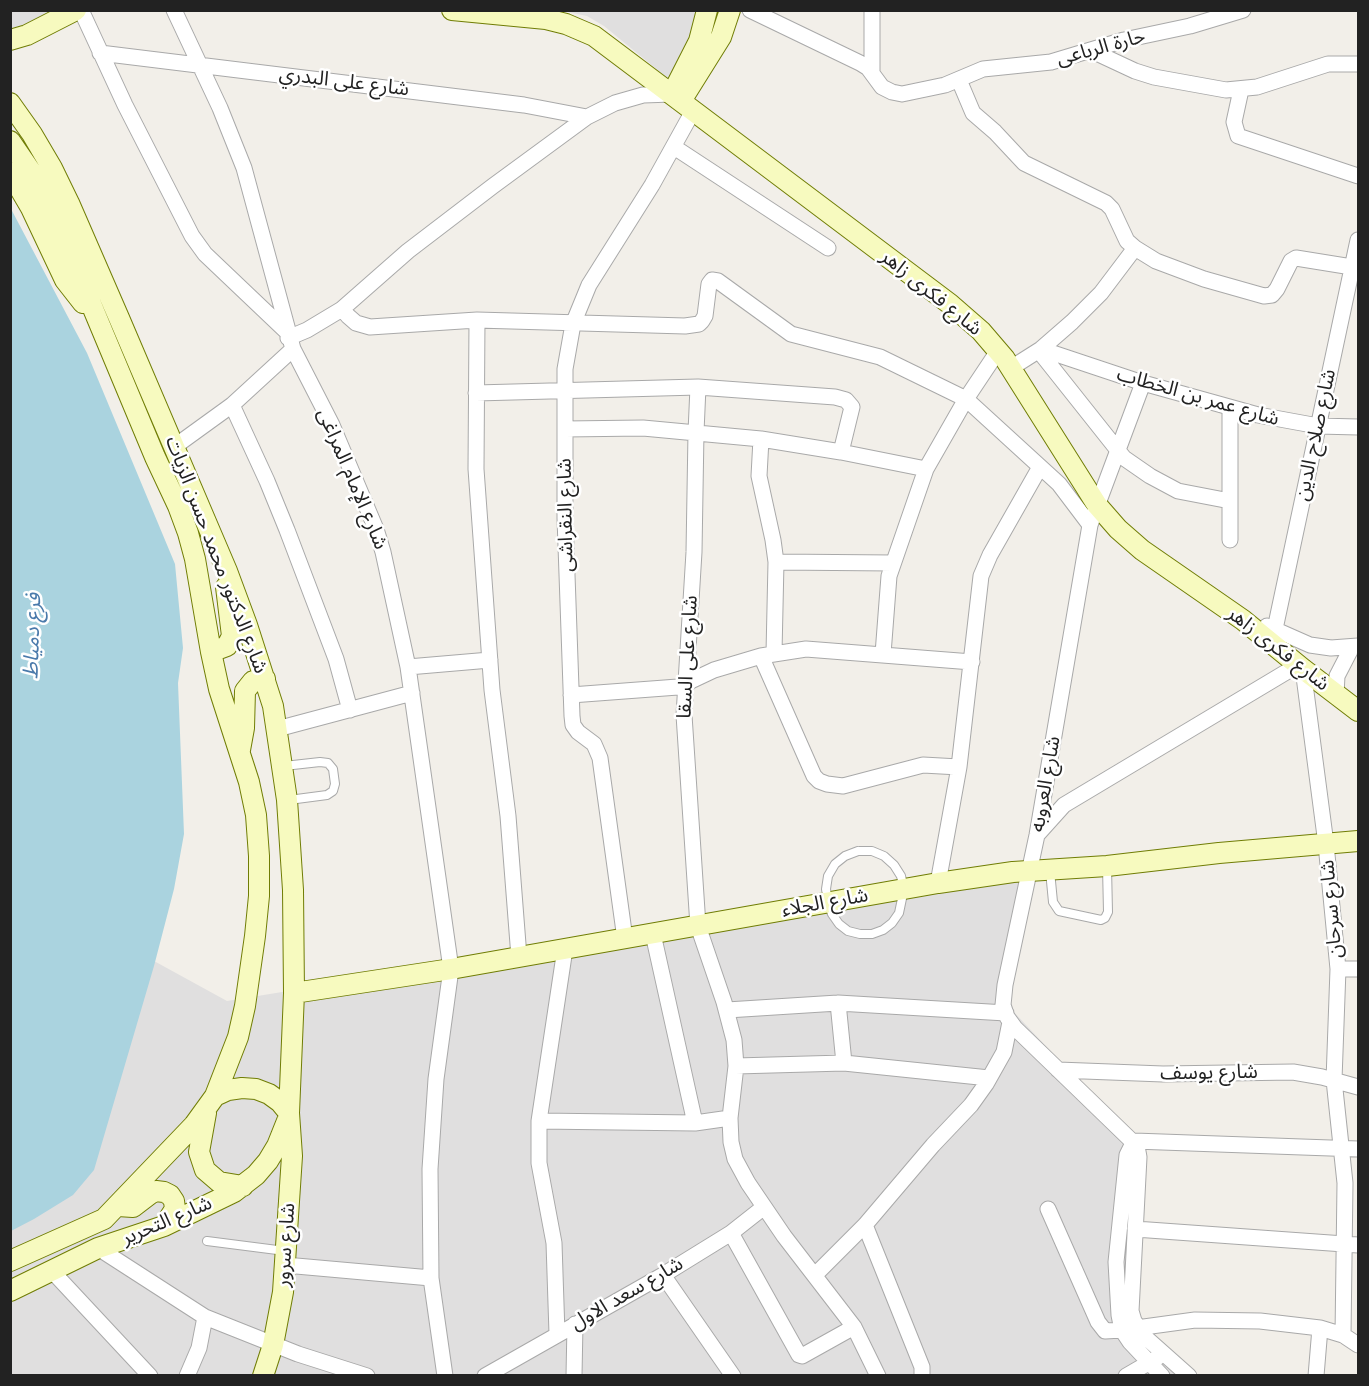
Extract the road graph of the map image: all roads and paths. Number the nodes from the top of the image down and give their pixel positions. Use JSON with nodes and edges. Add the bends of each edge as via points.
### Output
{"nodes":[{"id":1,"x":76,"y":10,"type":"edge"},
{"id":2,"x":81,"y":10,"type":"edge"},
{"id":3,"x":174,"y":10,"type":"edge"},
{"id":4,"x":452,"y":10,"type":"edge"},
{"id":5,"x":707,"y":10,"type":"edge"},
{"id":6,"x":730,"y":10,"type":"edge"},
{"id":7,"x":750,"y":10,"type":"edge"},
{"id":8,"x":872,"y":10,"type":"edge"},
{"id":9,"x":1243,"y":10,"type":"edge"},
{"id":10,"x":548,"y":15,"type":"edge"},
{"id":11,"x":10,"y":40,"type":"edge"},
{"id":12,"x":1090,"y":50,"type":"junction"},
{"id":13,"x":100,"y":52,"type":"junction"},
{"id":14,"x":1359,"y":64,"type":"edge"},
{"id":15,"x":199,"y":65,"type":"junction"},
{"id":16,"x":872,"y":72,"type":"junction"},
{"id":17,"x":958,"y":80,"type":"junction"},
{"id":18,"x":1241,"y":90,"type":"junction"},
{"id":19,"x":682,"y":102,"type":"junction"},
{"id":20,"x":10,"y":103,"type":"edge"},
{"id":21,"x":587,"y":117,"type":"junction"},
{"id":22,"x":10,"y":141,"type":"edge"},
{"id":23,"x":674,"y":147,"type":"junction"},
{"id":24,"x":1359,"y":176,"type":"edge"},
{"id":25,"x":12,"y":178,"type":"edge"},
{"id":26,"x":1359,"y":240,"type":"edge"},
{"id":27,"x":828,"y":248,"type":"dead end"},
{"id":28,"x":1135,"y":248,"type":"junction"},
{"id":29,"x":1356,"y":268,"type":"edge"},
{"id":30,"x":342,"y":309,"type":"junction"},
{"id":31,"x":96,"y":316,"type":"junction"},
{"id":32,"x":477,"y":320,"type":"junction"},
{"id":33,"x":573,"y":324,"type":"junction"},
{"id":34,"x":289,"y":339,"type":"junction"},
{"id":35,"x":1040,"y":350,"type":"junction"},
{"id":36,"x":998,"y":351,"type":"junction"},
{"id":37,"x":1011,"y":368,"type":"junction"},
{"id":38,"x":1143,"y":383,"type":"junction"},
{"id":39,"x":698,"y":387,"type":"junction"},
{"id":40,"x":566,"y":392,"type":"junction"},
{"id":41,"x":476,"y":393,"type":"junction"},
{"id":42,"x":966,"y":399,"type":"junction"},
{"id":43,"x":232,"y":405,"type":"junction"},
{"id":44,"x":1230,"y":408,"type":"junction"},
{"id":45,"x":1318,"y":426,"type":"junction"},
{"id":46,"x":1359,"y":427,"type":"edge"},
{"id":47,"x":565,"y":429,"type":"junction"},
{"id":48,"x":696,"y":432,"type":"junction"},
{"id":49,"x":761,"y":439,"type":"junction"},
{"id":50,"x":174,"y":447,"type":"junction"},
{"id":51,"x":1117,"y":449,"type":"junction"},
{"id":52,"x":841,"y":452,"type":"junction"},
{"id":53,"x":1040,"y":467,"type":"junction"},
{"id":54,"x":926,"y":469,"type":"junction"},
{"id":55,"x":1230,"y":501,"type":"junction"},
{"id":56,"x":1097,"y":505,"type":"junction"},
{"id":57,"x":1090,"y":525,"type":"junction"},
{"id":58,"x":1230,"y":540,"type":"dead end"},
{"id":59,"x":776,"y":562,"type":"junction"},
{"id":60,"x":893,"y":563,"type":"junction"},
{"id":61,"x":227,"y":571,"type":"junction"},
{"id":62,"x":1243,"y":620,"type":"junction"},
{"id":63,"x":1275,"y":630,"type":"junction"},
{"id":64,"x":1355,"y":647,"type":"edge"},
{"id":65,"x":211,"y":652,"type":"junction"},
{"id":66,"x":883,"y":654,"type":"junction"},
{"id":67,"x":768,"y":655,"type":"junction"},
{"id":68,"x":489,"y":660,"type":"junction"},
{"id":69,"x":972,"y":662,"type":"junction"},
{"id":70,"x":408,"y":667,"type":"junction"},
{"id":71,"x":1300,"y":667,"type":"junction"},
{"id":72,"x":265,"y":679,"type":"junction"},
{"id":73,"x":685,"y":685,"type":"junction"},
{"id":74,"x":412,"y":693,"type":"junction"},
{"id":75,"x":1336,"y":694,"type":"junction"},
{"id":76,"x":571,"y":695,"type":"junction"},
{"id":77,"x":351,"y":710,"type":"junction"},
{"id":78,"x":1359,"y":711,"type":"edge"},
{"id":79,"x":277,"y":729,"type":"junction"},
{"id":80,"x":240,"y":750,"type":"junction"},
{"id":81,"x":283,"y":766,"type":"junction"},
{"id":82,"x":959,"y":767,"type":"junction"},
{"id":83,"x":287,"y":800,"type":"junction"},
{"id":84,"x":1037,"y":835,"type":"junction"},
{"id":85,"x":1359,"y":841,"type":"edge"},
{"id":86,"x":1326,"y":844,"type":"junction"},
{"id":87,"x":1107,"y":866,"type":"junction"},
{"id":88,"x":1050,"y":870,"type":"junction"},
{"id":89,"x":1030,"y":871,"type":"junction"},
{"id":90,"x":938,"y":883,"type":"junction"},
{"id":91,"x":904,"y":889,"type":"junction"},
{"id":92,"x":828,"y":903,"type":"junction"},
{"id":93,"x":699,"y":926,"type":"junction"},
{"id":94,"x":653,"y":934,"type":"junction"},
{"id":95,"x":626,"y":939,"type":"junction"},
{"id":96,"x":565,"y":950,"type":"junction"},
{"id":97,"x":519,"y":957,"type":"junction"},
{"id":98,"x":451,"y":969,"type":"junction"},
{"id":99,"x":1338,"y":969,"type":"junction"},
{"id":100,"x":1359,"y":969,"type":"edge"},
{"id":101,"x":294,"y":993,"type":"junction"},
{"id":102,"x":838,"y":1003,"type":"junction"},
{"id":103,"x":727,"y":1010,"type":"junction"},
{"id":104,"x":1008,"y":1017,"type":"junction"},
{"id":105,"x":844,"y":1064,"type":"junction"},
{"id":106,"x":736,"y":1066,"type":"junction"},
{"id":107,"x":1058,"y":1070,"type":"junction"},
{"id":108,"x":989,"y":1078,"type":"junction"},
{"id":109,"x":1334,"y":1080,"type":"junction"},
{"id":110,"x":1359,"y":1087,"type":"edge"},
{"id":111,"x":211,"y":1101,"type":"junction"},
{"id":112,"x":289,"y":1113,"type":"junction"},
{"id":113,"x":730,"y":1118,"type":"junction"},
{"id":114,"x":539,"y":1121,"type":"junction"},
{"id":115,"x":695,"y":1123,"type":"junction"},
{"id":116,"x":1134,"y":1141,"type":"junction"},
{"id":117,"x":1341,"y":1149,"type":"junction"},
{"id":118,"x":1359,"y":1149,"type":"edge"},
{"id":119,"x":243,"y":1186,"type":"junction"},
{"id":120,"x":118,"y":1206,"type":"junction"},
{"id":121,"x":764,"y":1207,"type":"junction"},
{"id":122,"x":1048,"y":1209,"type":"dead end"},
{"id":123,"x":865,"y":1225,"type":"junction"},
{"id":124,"x":164,"y":1226,"type":"junction"},
{"id":125,"x":1135,"y":1229,"type":"junction"},
{"id":126,"x":731,"y":1233,"type":"junction"},
{"id":127,"x":207,"y":1241,"type":"dead end"},
{"id":128,"x":1352,"y":1244,"type":"edge"},
{"id":129,"x":98,"y":1248,"type":"junction"},
{"id":130,"x":285,"y":1258,"type":"junction"},
{"id":131,"x":10,"y":1261,"type":"edge"},
{"id":132,"x":52,"y":1271,"type":"junction"},
{"id":133,"x":663,"y":1275,"type":"junction"},
{"id":134,"x":815,"y":1275,"type":"junction"},
{"id":135,"x":430,"y":1278,"type":"junction"},
{"id":136,"x":1352,"y":1279,"type":"edge"},
{"id":137,"x":10,"y":1291,"type":"edge"},
{"id":138,"x":204,"y":1317,"type":"junction"},
{"id":139,"x":575,"y":1324,"type":"junction"},
{"id":140,"x":854,"y":1327,"type":"junction"},
{"id":141,"x":1320,"y":1328,"type":"junction"},
{"id":142,"x":1130,"y":1329,"type":"junction"},
{"id":143,"x":557,"y":1334,"type":"junction"},
{"id":144,"x":1343,"y":1335,"type":"junction"},
{"id":145,"x":1359,"y":1344,"type":"edge"},
{"id":146,"x":273,"y":1345,"type":"junction"},
{"id":147,"x":1164,"y":1354,"type":"junction"},
{"id":148,"x":1149,"y":1363,"type":"junction"},
{"id":149,"x":491,"y":1374,"type":"edge"},
{"id":150,"x":150,"y":1376,"type":"edge"},
{"id":151,"x":187,"y":1376,"type":"edge"},
{"id":152,"x":263,"y":1376,"type":"edge"},
{"id":153,"x":367,"y":1376,"type":"edge"},
{"id":154,"x":446,"y":1376,"type":"edge"},
{"id":155,"x":574,"y":1376,"type":"edge"},
{"id":156,"x":733,"y":1376,"type":"edge"},
{"id":157,"x":878,"y":1376,"type":"edge"},
{"id":158,"x":922,"y":1376,"type":"edge"},
{"id":159,"x":1126,"y":1376,"type":"edge"},
{"id":160,"x":1162,"y":1376,"type":"edge"},
{"id":161,"x":1189,"y":1376,"type":"edge"},
{"id":162,"x":1316,"y":1376,"type":"edge"}],
"edges":[{"from":1,"to":11,"type":"street","via":[[27,36]]},
{"from":2,"to":13,"type":"street"},
{"from":3,"to":15,"type":"street","name":"شارع الإمام المراغى"},
{"from":4,"to":10,"type":"street","name":"شارع فكرى زاهر"},
{"from":5,"to":19,"type":"street"},
{"from":6,"to":19,"type":"street","via":[[722,37]]},
{"from":7,"to":16,"type":"street","name":"حارة الرباعى"},
{"from":8,"to":16,"type":"street"},
{"from":9,"to":12,"type":"street","name":"حارة الرباعى"},
{"from":10,"to":19,"type":"street","name":"شارع فكرى زاهر","via":[[603,42]]},
{"from":12,"to":17,"type":"street","name":"حارة الرباعى","via":[[1042,63],[983,69]]},
{"from":12,"to":18,"type":"street","via":[[1135,72],[1174,82]]},
{"from":13,"to":15,"type":"street","name":"شارع على البدري"},
{"from":13,"to":34,"type":"street","via":[[192,236]]},
{"from":14,"to":18,"type":"street","via":[[1328,64]]},
{"from":15,"to":21,"type":"street","name":"شارع على البدري"},
{"from":15,"to":34,"type":"street","name":"شارع الإمام المراغى","via":[[244,168]]},
{"from":16,"to":17,"type":"street","name":"حارة الرباعى","via":[[882,87],[897,93],[931,89]]},
{"from":17,"to":28,"type":"street","via":[[973,113],[1014,155],[1036,171],[1106,203]]},
{"from":18,"to":24,"type":"street","via":[[1234,122],[1238,136]]},
{"from":19,"to":21,"type":"street","via":[[642,95]]},
{"from":19,"to":23,"type":"street","name":"شارع النقراشى"},
{"from":19,"to":36,"type":"street","name":"شارع فكرى زاهر","via":[[950,304]]},
{"from":20,"to":50,"type":"street","name":"شارع الدكتور محمد حسن الزيات","via":[[32,134],[69,203]]},
{"from":21,"to":30,"type":"street","via":[[418,244]]},
{"from":22,"to":31,"type":"street","name":"شارع الدكتور محمد حسن الزيات","via":[[51,208]]},
{"from":23,"to":27,"type":"street"},
{"from":23,"to":33,"type":"street","name":"شارع النقراشى","via":[[589,285]]},
{"from":25,"to":31,"type":"street","via":[[65,280]]},
{"from":26,"to":29,"type":"street","name":"شارع صلاح الدين"},
{"from":28,"to":29,"type":"street","via":[[1156,261],[1204,279],[1264,296],[1272,295],[1296,258]]},
{"from":28,"to":35,"type":"street","via":[[1092,303]]},
{"from":29,"to":45,"type":"street","name":"شارع صلاح الدين"},
{"from":30,"to":32,"type":"street","via":[[356,323],[370,327]]},
{"from":30,"to":34,"type":"street"},
{"from":31,"to":65,"type":"street","name":"شارع الدكتور محمد حسن الزيات","via":[[188,533]]},
{"from":32,"to":33,"type":"street"},
{"from":32,"to":41,"type":"street"},
{"from":33,"to":40,"type":"street","name":"شارع النقراشى","via":[[565,369]]},
{"from":33,"to":42,"type":"street","via":[[699,324],[705,316],[712,280],[791,334],[879,357]]},
{"from":34,"to":43,"type":"street"},
{"from":34,"to":70,"type":"street","name":"شارع الإمام المراغى","via":[[332,425],[376,529]]},
{"from":35,"to":37,"type":"street"},
{"from":35,"to":38,"type":"street","name":"شارع عمر بن الخطاب"},
{"from":35,"to":51,"type":"street"},
{"from":36,"to":37,"type":"street","name":"شارع فكرى زاهر"},
{"from":36,"to":42,"type":"street"},
{"from":37,"to":56,"type":"street","name":"شارع فكرى زاهر"},
{"from":38,"to":44,"type":"street","name":"شارع عمر بن الخطاب"},
{"from":38,"to":51,"type":"street","name":"شارع العروبه"},
{"from":39,"to":40,"type":"street"},
{"from":39,"to":48,"type":"street","name":"شارع على السقا"},
{"from":39,"to":52,"type":"street","via":[[846,399],[852,407]]},
{"from":40,"to":41,"type":"street"},
{"from":40,"to":47,"type":"street","name":"شارع النقراشى"},
{"from":41,"to":68,"type":"street","via":[[476,470]]},
{"from":42,"to":53,"type":"street"},
{"from":42,"to":54,"type":"street"},
{"from":43,"to":50,"type":"street"},
{"from":43,"to":77,"type":"street","via":[[287,530]]},
{"from":44,"to":45,"type":"street","name":"شارع عمر بن الخطاب"},
{"from":44,"to":55,"type":"street"},
{"from":45,"to":46,"type":"street","name":"شارع عمر بن الخطاب"},
{"from":45,"to":63,"type":"street","name":"شارع صلاح الدين"},
{"from":47,"to":48,"type":"street"},
{"from":47,"to":76,"type":"street","name":"شارع النقراشى"},
{"from":48,"to":49,"type":"street"},
{"from":48,"to":73,"type":"street","name":"شارع على السقا","via":[[694,552]]},
{"from":49,"to":52,"type":"street"},
{"from":49,"to":59,"type":"street","via":[[759,476]]},
{"from":50,"to":61,"type":"street","name":"شارع الدكتور محمد حسن الزيات"},
{"from":51,"to":55,"type":"street","via":[[1132,465],[1168,486]]},
{"from":51,"to":56,"type":"street","name":"شارع العروبه"},
{"from":52,"to":54,"type":"street"},
{"from":53,"to":57,"type":"street","via":[[1059,484]]},
{"from":53,"to":69,"type":"street","via":[[981,576]]},
{"from":54,"to":60,"type":"street"},
{"from":55,"to":58,"type":"street"},
{"from":56,"to":57,"type":"street","name":"شارع العروبه"},
{"from":56,"to":62,"type":"street","name":"شارع فكرى زاهر","via":[[1142,550]]},
{"from":57,"to":84,"type":"street","name":"شارع العروبه"},
{"from":59,"to":60,"type":"street"},
{"from":59,"to":67,"type":"street"},
{"from":60,"to":66,"type":"street"},
{"from":61,"to":65,"type":"street","via":[[232,636],[227,646]]},
{"from":61,"to":72,"type":"street","name":"شارع الدكتور محمد حسن الزيات"},
{"from":62,"to":63,"type":"street"},
{"from":62,"to":71,"type":"street","name":"شارع فكرى زاهر"},
{"from":63,"to":64,"type":"street","via":[[1310,645]]},
{"from":64,"to":75,"type":"street","via":[[1339,670]]},
{"from":65,"to":80,"type":"street","name":"شارع الدكتور محمد حسن الزيات","via":[[225,710]]},
{"from":66,"to":67,"type":"street","via":[[806,649]]},
{"from":66,"to":69,"type":"street"},
{"from":67,"to":73,"type":"street","via":[[714,670]]},
{"from":67,"to":82,"type":"street","via":[[819,781],[843,786],[923,765]]},
{"from":68,"to":70,"type":"street"},
{"from":68,"to":97,"type":"street","via":[[508,816]]},
{"from":69,"to":82,"type":"street"},
{"from":70,"to":74,"type":"street","name":"شارع الإمام المراغى"},
{"from":71,"to":75,"type":"street","name":"شارع فكرى زاهر"},
{"from":71,"to":84,"type":"street","via":[[1064,805]]},
{"from":71,"to":86,"type":"street","name":"شارع سرحان"},
{"from":72,"to":79,"type":"street","name":"شارع الدكتور محمد حسن الزيات"},
{"from":72,"to":80,"type":"street","via":[[253,681],[245,691]]},
{"from":73,"to":76,"type":"street"},
{"from":73,"to":93,"type":"street","name":"شارع على السقا"},
{"from":74,"to":77,"type":"street"},
{"from":74,"to":98,"type":"street","name":"شارع الإمام المراغى"},
{"from":75,"to":78,"type":"street","name":"شارع فكرى زاهر"},
{"from":76,"to":95,"type":"street","name":"شارع النقراشى","via":[[573,725],[594,744],[600,758]]},
{"from":77,"to":79,"type":"street"},
{"from":79,"to":81,"type":"street","name":"شارع الدكتور محمد حسن الزيات"},
{"from":80,"to":111,"type":"street","name":"شارع الدكتور محمد حسن الزيات","via":[[256,814],[259,896],[245,1006],[235,1047]]},
{"from":81,"to":83,"type":"street","name":"شارع الدكتور محمد حسن الزيات"},
{"from":81,"to":83,"type":"lane","via":[[328,763],[335,784],[327,795]]},
{"from":82,"to":90,"type":"street"},
{"from":83,"to":101,"type":"street","name":"شارع الدكتور محمد حسن الزيات"},
{"from":84,"to":89,"type":"street","name":"شارع العروبه"},
{"from":85,"to":86,"type":"street","name":"شارع الجلاء"},
{"from":86,"to":87,"type":"street","name":"شارع الجلاء"},
{"from":86,"to":99,"type":"street","name":"شارع سرحان"},
{"from":87,"to":88,"type":"street","name":"شارع الجلاء"},
{"from":87,"to":88,"type":"lane","via":[[1108,912],[1101,920],[1059,911],[1053,902]]},
{"from":88,"to":89,"type":"street","name":"شارع الجلاء"},
{"from":89,"to":90,"type":"street","name":"شارع الجلاء"},
{"from":89,"to":104,"type":"street","name":"شارع العروبه","via":[[1005,985],[1003,1005]]},
{"from":90,"to":91,"type":"street","name":"شارع الجلاء"},
{"from":91,"to":92,"type":"street","name":"شارع الجلاء"},
{"from":91,"to":92,"type":"lane","via":[[899,913],[892,923],[872,934],[848,931],[838,924]]},
{"from":91,"to":92,"type":"lane","via":[[901,876],[884,856],[858,851],[845,855],[828,876]]},
{"from":92,"to":93,"type":"street","name":"شارع الجلاء"},
{"from":93,"to":94,"type":"street","name":"شارع الجلاء"},
{"from":93,"to":103,"type":"street","name":"شارع على السقا"},
{"from":94,"to":95,"type":"street","name":"شارع الجلاء"},
{"from":94,"to":115,"type":"street"},
{"from":95,"to":96,"type":"street","name":"شارع الجلاء"},
{"from":96,"to":97,"type":"street","name":"شارع الجلاء"},
{"from":96,"to":114,"type":"street"},
{"from":97,"to":98,"type":"street","name":"شارع الجلاء"},
{"from":98,"to":101,"type":"street","name":"شارع الجلاء"},
{"from":98,"to":135,"type":"street","name":"شارع الإمام المراغى","via":[[432,1136]]},
{"from":99,"to":100,"type":"street"},
{"from":99,"to":109,"type":"street","name":"شارع سرحان"},
{"from":101,"to":112,"type":"street","name":"شارع الدكتور محمد حسن الزيات"},
{"from":102,"to":103,"type":"street"},
{"from":102,"to":104,"type":"street"},
{"from":102,"to":105,"type":"street"},
{"from":103,"to":106,"type":"street","name":"شارع على السقا"},
{"from":104,"to":107,"type":"street"},
{"from":104,"to":108,"type":"street","name":"شارع العروبه","via":[[1004,1052]]},
{"from":105,"to":106,"type":"street"},
{"from":105,"to":108,"type":"street"},
{"from":106,"to":113,"type":"street","name":"شارع على السقا"},
{"from":107,"to":109,"type":"street","name":"شارع يوسف","via":[[1162,1074],[1293,1072]]},
{"from":107,"to":116,"type":"street"},
{"from":108,"to":123,"type":"street","name":"شارع العروبه"},
{"from":109,"to":110,"type":"street","name":"شارع يوسف"},
{"from":109,"to":117,"type":"street","name":"شارع سرحان"},
{"from":111,"to":112,"type":"street","via":[[228,1090],[256,1089],[280,1102]]},
{"from":111,"to":119,"type":"street","via":[[200,1143],[201,1161],[219,1182]]},
{"from":111,"to":120,"type":"street","name":"شارع التحرير","via":[[194,1125]]},
{"from":112,"to":119,"type":"street","name":"شارع التحرير","via":[[268,1161]]},
{"from":112,"to":130,"type":"street","name":"شارع سرور","via":[[292,1156]]},
{"from":113,"to":115,"type":"street"},
{"from":113,"to":121,"type":"street","name":"شارع على السقا","via":[[735,1159]]},
{"from":114,"to":115,"type":"street"},
{"from":114,"to":143,"type":"street","via":[[539,1163],[554,1243]]},
{"from":116,"to":117,"type":"street"},
{"from":116,"to":125,"type":"street","via":[[1139,1157]]},
{"from":116,"to":142,"type":"street","via":[[1127,1155],[1116,1262],[1116,1296]]},
{"from":117,"to":118,"type":"street"},
{"from":117,"to":128,"type":"street","name":"شارع سرحان"},
{"from":119,"to":124,"type":"street","name":"شارع التحرير"},
{"from":120,"to":124,"type":"street","via":[[133,1207],[156,1191],[164,1192],[174,1201],[175,1209]]},
{"from":120,"to":131,"type":"street","name":"شارع التحرير","via":[[104,1219]]},
{"from":121,"to":126,"type":"street","name":"شارع سعد الاول"},
{"from":121,"to":134,"type":"street","name":"شارع على السقا"},
{"from":122,"to":142,"type":"street","via":[[1101,1327],[1110,1332]]},
{"from":123,"to":134,"type":"street","name":"شارع العروبه"},
{"from":123,"to":158,"type":"street","via":[[922,1367]]},
{"from":124,"to":129,"type":"street","name":"شارع التحرير"},
{"from":125,"to":128,"type":"street"},
{"from":125,"to":142,"type":"street","via":[[1131,1302],[1134,1321]]},
{"from":126,"to":133,"type":"street","name":"شارع سعد الاول"},
{"from":126,"to":140,"type":"street","via":[[798,1355]]},
{"from":127,"to":130,"type":"lane"},
{"from":128,"to":136,"type":"street","name":"شارع سرحان"},
{"from":129,"to":132,"type":"street","name":"شارع التحرير"},
{"from":129,"to":138,"type":"street"},
{"from":130,"to":135,"type":"street"},
{"from":130,"to":146,"type":"street","name":"شارع سرور"},
{"from":132,"to":137,"type":"street","name":"شارع التحرير"},
{"from":132,"to":150,"type":"street"},
{"from":133,"to":139,"type":"street","name":"شارع سعد الاول"},
{"from":133,"to":156,"type":"street"},
{"from":134,"to":140,"type":"street","name":"شارع على السقا"},
{"from":135,"to":154,"type":"street","name":"شارع الإمام المراغى"},
{"from":136,"to":144,"type":"street","name":"شارع سرحان"},
{"from":138,"to":146,"type":"street"},
{"from":138,"to":151,"type":"street","via":[[200,1348]]},
{"from":139,"to":143,"type":"street","name":"شارع سعد الاول"},
{"from":139,"to":155,"type":"street"},
{"from":140,"to":157,"type":"street","name":"شارع على السقا"},
{"from":141,"to":142,"type":"street","via":[[1227,1319]]},
{"from":141,"to":144,"type":"street"},
{"from":141,"to":162,"type":"street"},
{"from":142,"to":147,"type":"street"},
{"from":142,"to":148,"type":"street","via":[[1130,1342]]},
{"from":143,"to":149,"type":"street","name":"شارع سعد الاول"},
{"from":144,"to":145,"type":"street"},
{"from":146,"to":152,"type":"street","name":"شارع سرور"},
{"from":146,"to":153,"type":"street"},
{"from":147,"to":148,"type":"street"},
{"from":147,"to":161,"type":"street"},
{"from":148,"to":159,"type":"street"},
{"from":148,"to":160,"type":"street"}]}
